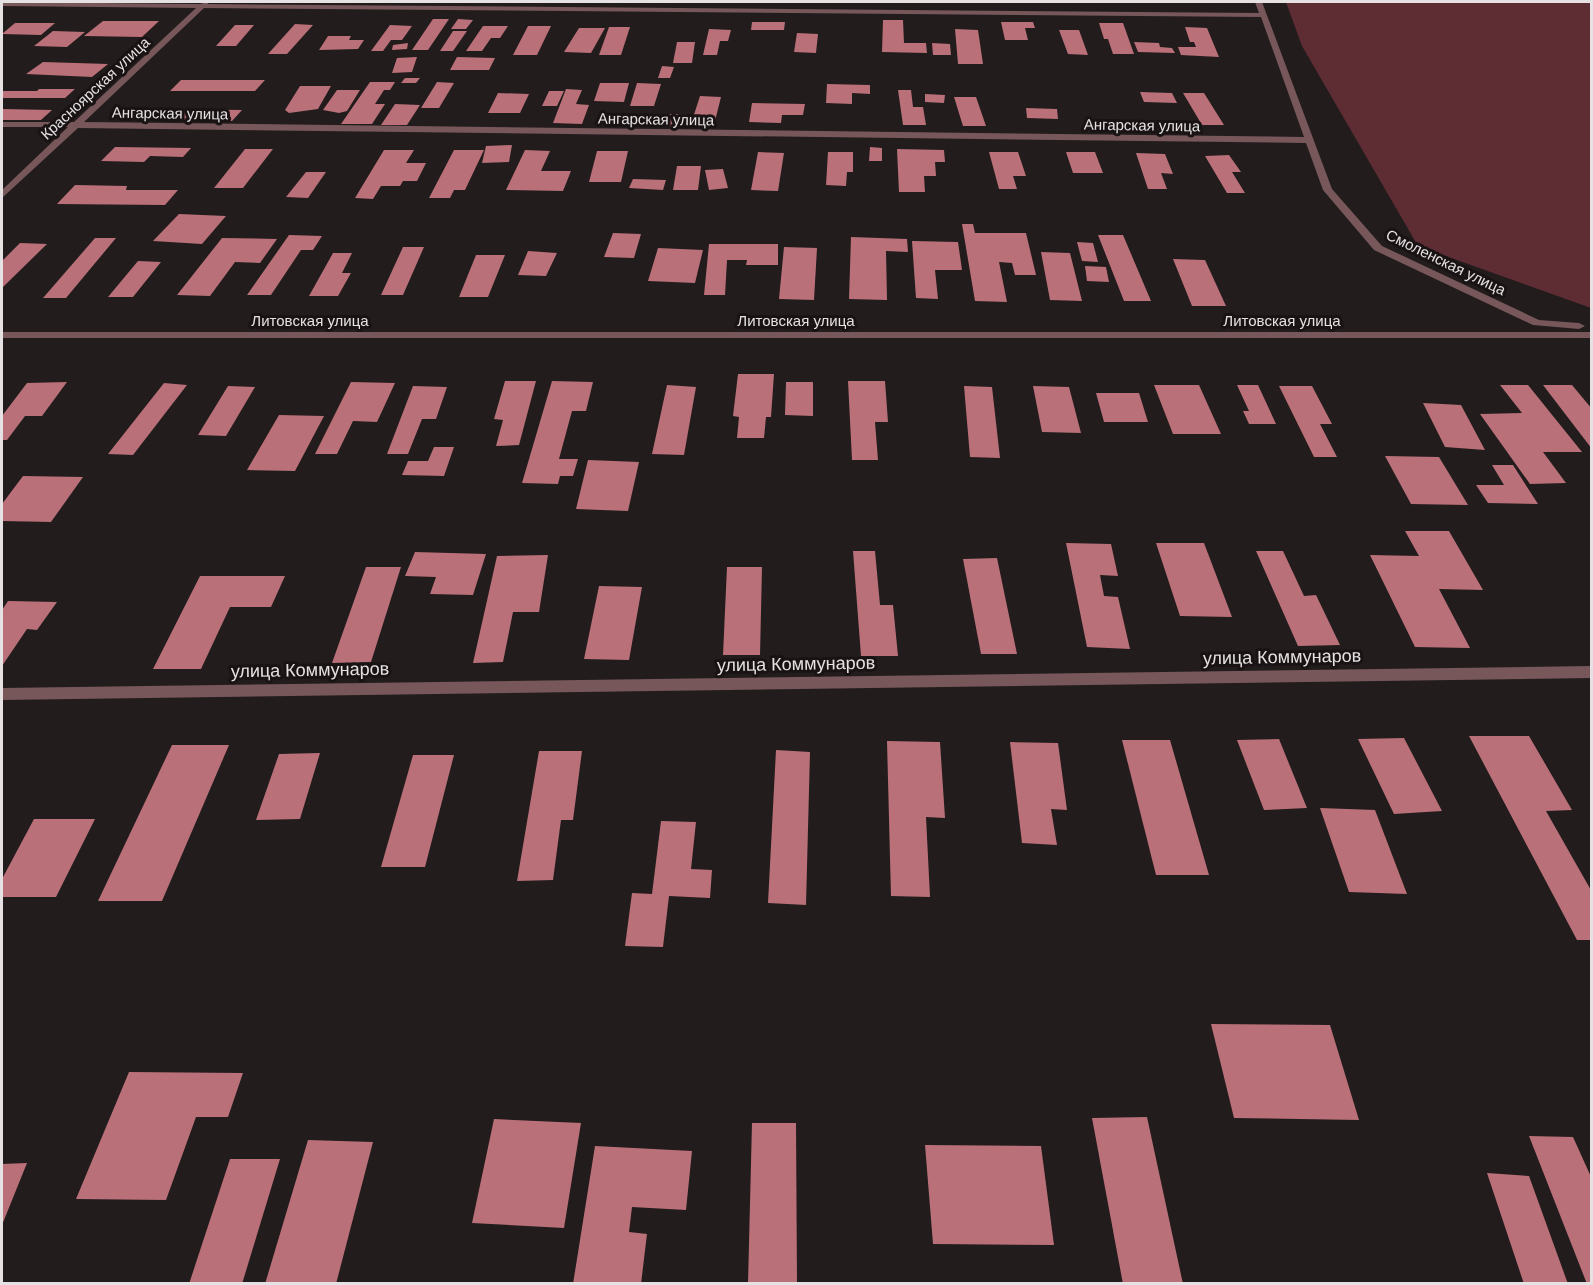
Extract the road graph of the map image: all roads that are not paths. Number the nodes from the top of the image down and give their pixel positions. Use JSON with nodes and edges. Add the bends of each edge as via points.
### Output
{"nodes":[{"id":1,"x":1259,"y":2,"type":"edge"},
{"id":2,"x":2,"y":4,"type":"edge"},
{"id":3,"x":204,"y":4,"type":"edge"},
{"id":4,"x":1264,"y":15,"type":"junction"},
{"id":5,"x":2,"y":124,"type":"edge"},
{"id":6,"x":75,"y":126,"type":"junction"},
{"id":7,"x":1310,"y":140,"type":"junction"},
{"id":8,"x":2,"y":195,"type":"edge"},
{"id":9,"x":1592,"y":327,"type":"edge"},
{"id":10,"x":2,"y":335,"type":"edge"},
{"id":11,"x":1592,"y":335,"type":"edge"},
{"id":12,"x":1592,"y":672,"type":"edge"},
{"id":13,"x":2,"y":694,"type":"edge"}],
"edges":[{"from":1,"to":4,"type":"street","name":"Смоленская улица"},
{"from":2,"to":3,"type":"street"},
{"from":3,"to":4,"type":"street"},
{"from":3,"to":6,"type":"street","name":"Красноярская улица"},
{"from":4,"to":7,"type":"street","name":"Смоленская улица"},
{"from":5,"to":6,"type":"street","name":"Ангарская улица"},
{"from":6,"to":7,"type":"street","name":"Ангарская улица"},
{"from":6,"to":8,"type":"street","name":"Красноярская улица"},
{"from":7,"to":9,"type":"street","name":"Смоленская улица","via":[[1328,190],[1378,248],[1537,323]]},
{"from":10,"to":11,"type":"street","name":"Литовская улица"},
{"from":12,"to":13,"type":"street","name":"улица Коммунаров"}]}
